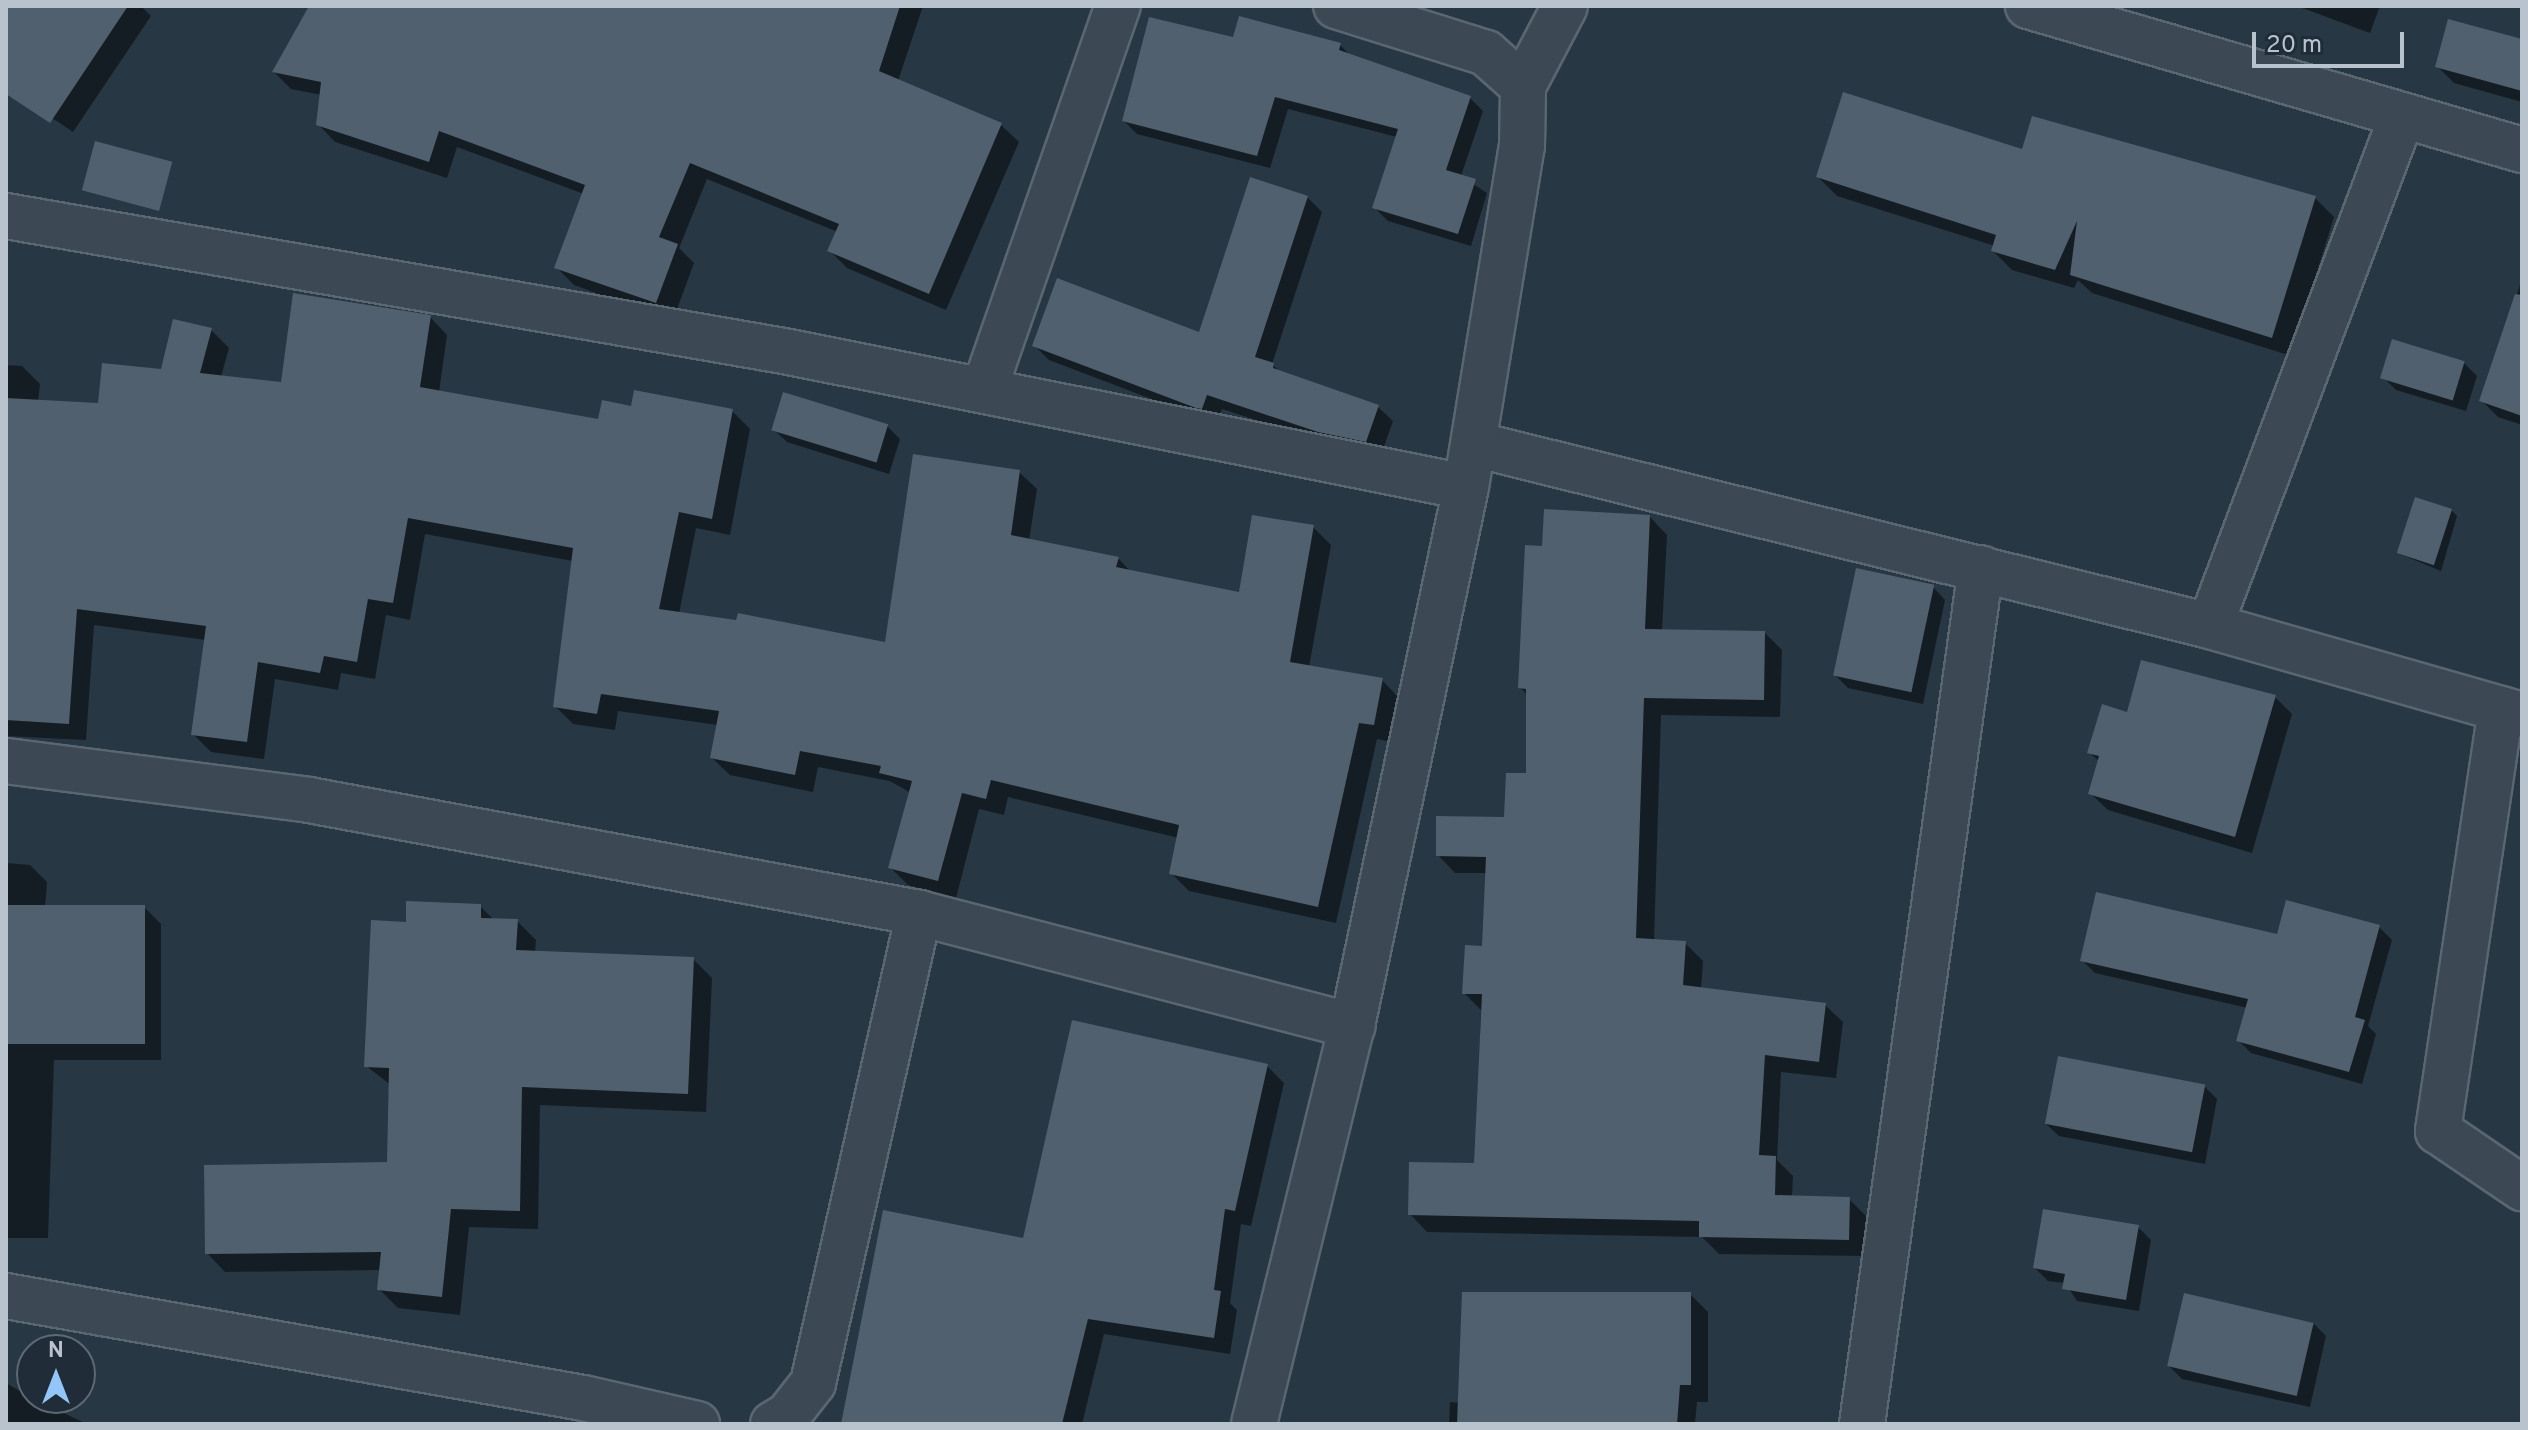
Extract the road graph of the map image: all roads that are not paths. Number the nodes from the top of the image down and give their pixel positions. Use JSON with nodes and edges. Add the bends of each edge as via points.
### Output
{"nodes":[{"id":1,"x":1118,"y":6,"type":"edge"},
{"id":2,"x":1336,"y":6,"type":"edge"},
{"id":3,"x":1565,"y":6,"type":"edge"},
{"id":4,"x":2028,"y":6,"type":"edge"},
{"id":5,"x":1523,"y":86,"type":"junction"},
{"id":6,"x":2402,"y":116,"type":"junction"},
{"id":7,"x":2522,"y":150,"type":"edge"},
{"id":8,"x":6,"y":216,"type":"edge"},
{"id":9,"x":984,"y":390,"type":"junction"},
{"id":10,"x":1474,"y":444,"type":"junction"},
{"id":11,"x":1466,"y":487,"type":"junction"},
{"id":12,"x":1981,"y":568,"type":"junction"},
{"id":13,"x":2210,"y":626,"type":"junction"},
{"id":14,"x":2511,"y":712,"type":"edge"},
{"id":15,"x":6,"y":761,"type":"edge"},
{"id":16,"x":919,"y":913,"type":"junction"},
{"id":17,"x":1352,"y":1026,"type":"junction"},
{"id":18,"x":2522,"y":1188,"type":"edge"},
{"id":19,"x":6,"y":1296,"type":"edge"},
{"id":20,"x":697,"y":1424,"type":"edge"},
{"id":21,"x":773,"y":1424,"type":"edge"},
{"id":22,"x":1254,"y":1424,"type":"edge"},
{"id":23,"x":1862,"y":1424,"type":"edge"}],
"edges":[{"from":1,"to":9,"type":"street"},
{"from":2,"to":5,"type":"street","via":[[1486,53]]},
{"from":3,"to":5,"type":"street"},
{"from":4,"to":6,"type":"street"},
{"from":5,"to":10,"type":"street","via":[[1522,146]]},
{"from":6,"to":7,"type":"street"},
{"from":6,"to":13,"type":"street"},
{"from":8,"to":9,"type":"street"},
{"from":9,"to":11,"type":"street"},
{"from":10,"to":11,"type":"street"},
{"from":10,"to":12,"type":"street"},
{"from":11,"to":17,"type":"street"},
{"from":12,"to":13,"type":"street"},
{"from":12,"to":23,"type":"street"},
{"from":13,"to":14,"type":"street"},
{"from":14,"to":18,"type":"street","via":[[2438,1131]]},
{"from":15,"to":16,"type":"street","via":[[309,800]]},
{"from":16,"to":17,"type":"street"},
{"from":16,"to":21,"type":"street","via":[[813,1383],[788,1415]]},
{"from":17,"to":22,"type":"street"},
{"from":19,"to":20,"type":"street","via":[[583,1398]]}]}
